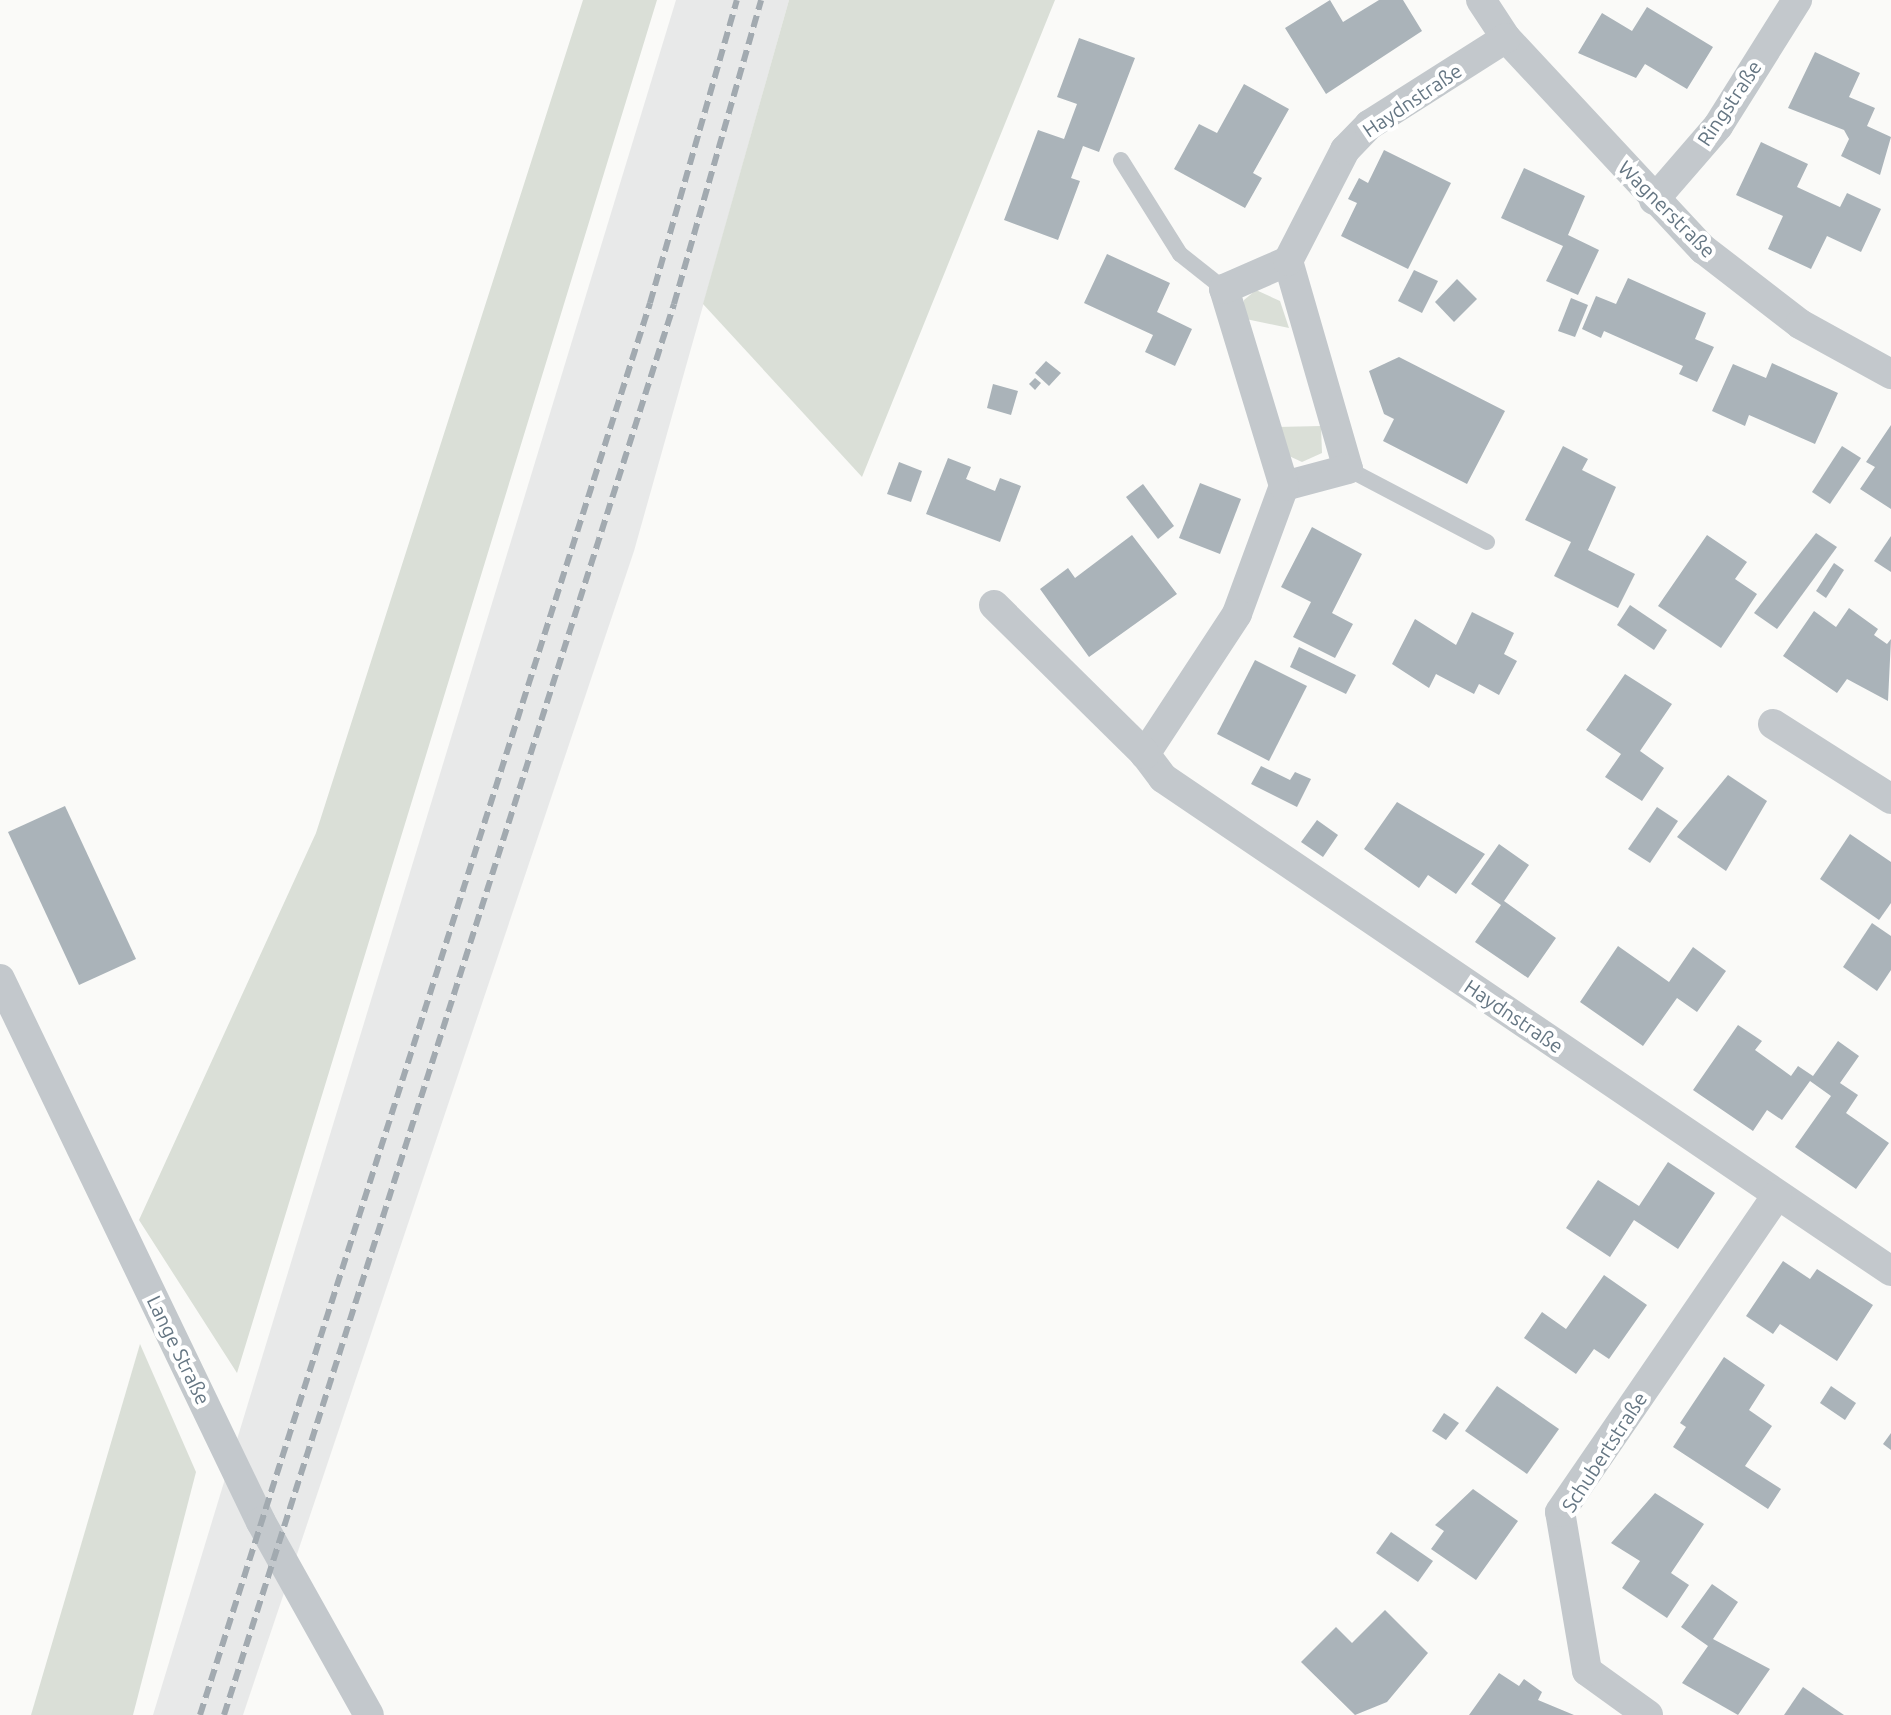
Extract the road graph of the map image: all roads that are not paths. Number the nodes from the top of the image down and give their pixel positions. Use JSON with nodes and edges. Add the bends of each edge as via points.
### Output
{"nodes":[{"id":1,"x":1481,"y":0,"type":"edge"},
{"id":2,"x":1797,"y":0,"type":"edge"},
{"id":3,"x":1506,"y":38,"type":"junction"},
{"id":4,"x":1121,"y":160,"type":"dead end"},
{"id":5,"x":1654,"y":200,"type":"junction"},
{"id":6,"x":1288,"y":261,"type":"junction"},
{"id":7,"x":1224,"y":289,"type":"junction"},
{"id":8,"x":1891,"y":374,"type":"edge"},
{"id":9,"x":1348,"y":469,"type":"junction"},
{"id":10,"x":1284,"y":486,"type":"junction"},
{"id":11,"x":1487,"y":542,"type":"dead end"},
{"id":12,"x":994,"y":605,"type":"dead end"},
{"id":13,"x":1773,"y":724,"type":"dead end"},
{"id":14,"x":1145,"y":754,"type":"junction"},
{"id":15,"x":1891,"y":799,"type":"edge"},
{"id":16,"x":0,"y":979,"type":"edge"},
{"id":17,"x":1777,"y":1195,"type":"junction"},
{"id":18,"x":1891,"y":1271,"type":"edge"},
{"id":19,"x":369,"y":1715,"type":"edge"},
{"id":20,"x":1648,"y":1715,"type":"edge"}],
"edges":[{"from":1,"to":3,"type":"street","name":"Wagnerstraße"},
{"from":2,"to":5,"type":"street","name":"Ringstraße","via":[[1718,126]]},
{"from":3,"to":5,"type":"street","name":"Wagnerstraße"},
{"from":3,"to":6,"type":"street","name":"Haydnstraße","via":[[1369,125],[1345,150]]},
{"from":4,"to":7,"type":"lane","via":[[1180,254]]},
{"from":5,"to":8,"type":"street","name":"Wagnerstraße","via":[[1800,324]]},
{"from":6,"to":7,"type":"street"},
{"from":6,"to":9,"type":"street"},
{"from":7,"to":10,"type":"street"},
{"from":9,"to":10,"type":"street"},
{"from":9,"to":11,"type":"lane"},
{"from":10,"to":14,"type":"street","via":[[1237,614]]},
{"from":12,"to":14,"type":"street","name":"Haydnstraße"},
{"from":13,"to":15,"type":"street"},
{"from":14,"to":17,"type":"street","name":"Haydnstraße","via":[[1163,778]]},
{"from":16,"to":19,"type":"street","name":"Lange Straße","via":[[261,1522]]},
{"from":17,"to":18,"type":"street","name":"Haydnstraße"},
{"from":17,"to":20,"type":"street","name":"Schubertstraße","via":[[1560,1512],[1587,1671]]}]}
